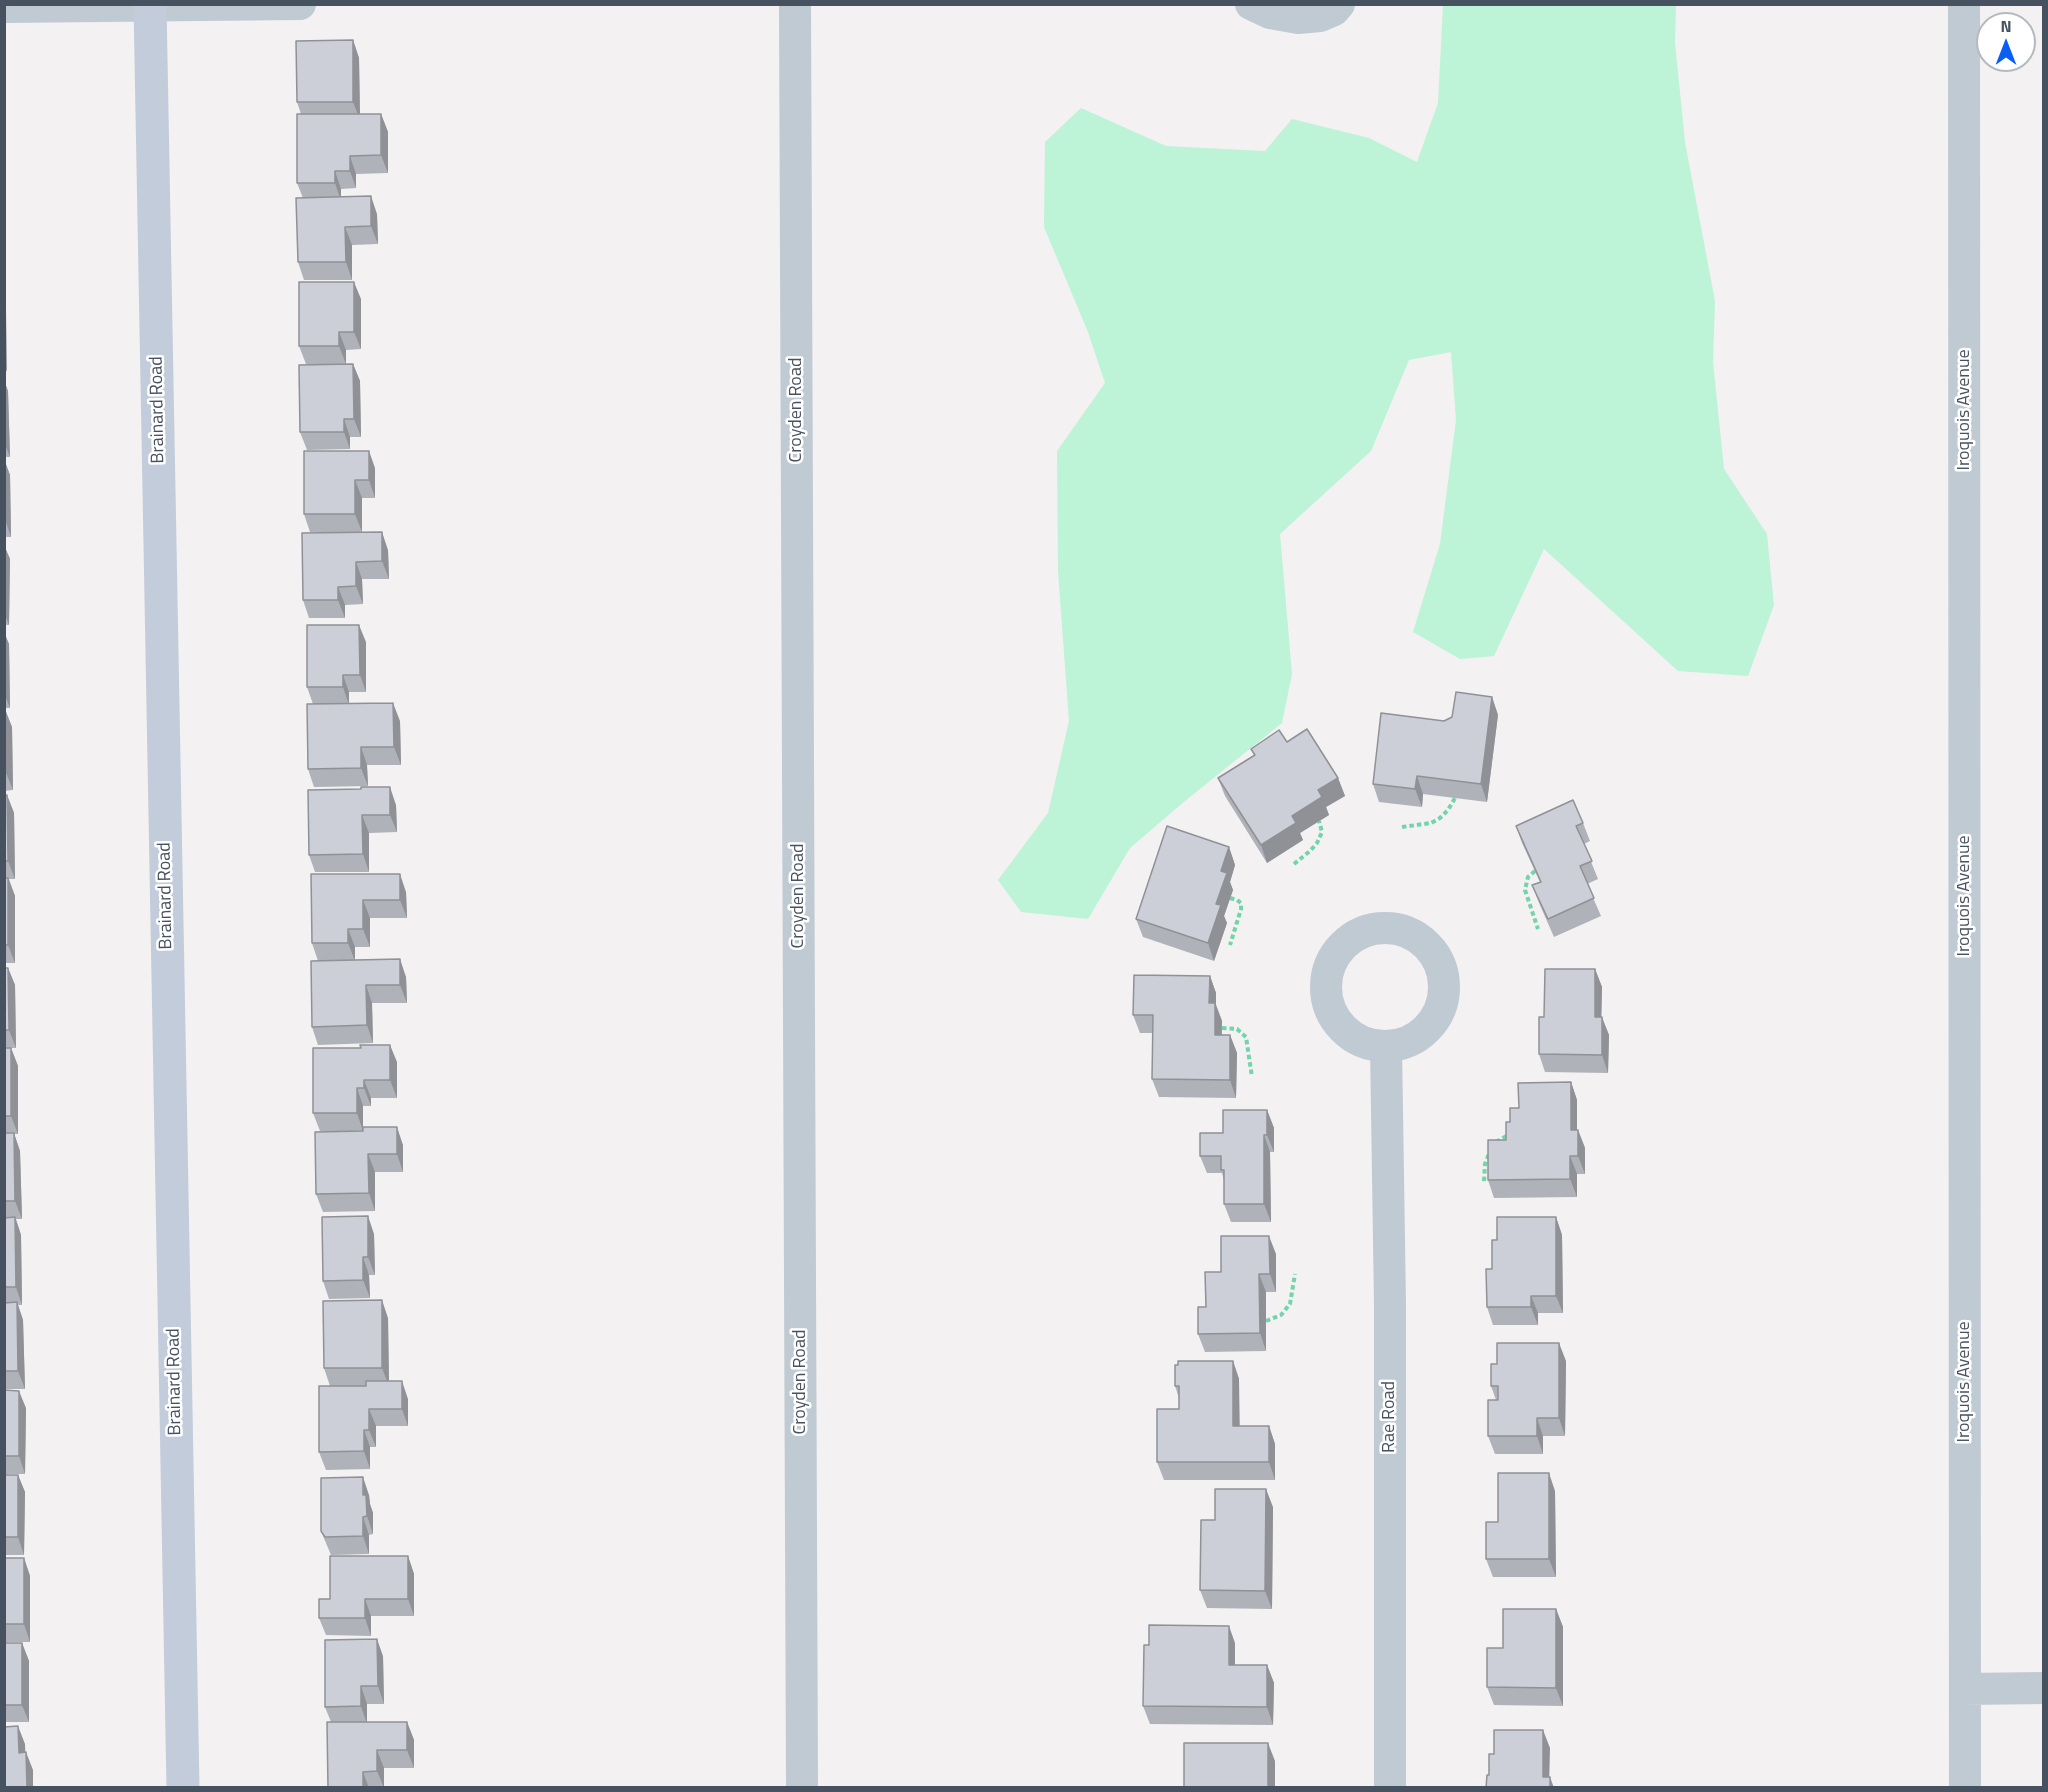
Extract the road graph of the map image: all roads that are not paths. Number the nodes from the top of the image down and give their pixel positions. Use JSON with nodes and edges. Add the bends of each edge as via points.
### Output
{"nodes":[{"id":1,"x":300,"y":4,"type":"edge"},
{"id":2,"x":795,"y":4,"type":"edge"},
{"id":3,"x":1251,"y":4,"type":"edge"},
{"id":4,"x":1339,"y":4,"type":"edge"},
{"id":5,"x":1964,"y":4,"type":"edge"},
{"id":6,"x":150,"y":6,"type":"edge"},
{"id":7,"x":4,"y":7,"type":"edge"},
{"id":8,"x":1386,"y":1046,"type":"dead end"},
{"id":9,"x":2043,"y":1688,"type":"edge"},
{"id":10,"x":1965,"y":1689,"type":"junction"},
{"id":11,"x":183,"y":1788,"type":"edge"},
{"id":12,"x":802,"y":1788,"type":"edge"},
{"id":13,"x":1390,"y":1788,"type":"edge"},
{"id":14,"x":1965,"y":1788,"type":"edge"}],
"edges":[{"from":1,"to":6,"type":"street"},
{"from":2,"to":12,"type":"street","name":"Croyden Road"},
{"from":3,"to":4,"type":"street","via":[[1270,13],[1298,18],[1320,16]]},
{"from":5,"to":10,"type":"street","name":"Iroquois Avenue"},
{"from":6,"to":7,"type":"street"},
{"from":6,"to":11,"type":"street","name":"Brainard Road"},
{"from":8,"to":13,"type":"street","name":"Rae Road"},
{"from":9,"to":10,"type":"street"},
{"from":10,"to":14,"type":"street","name":"Iroquois Avenue"}]}
